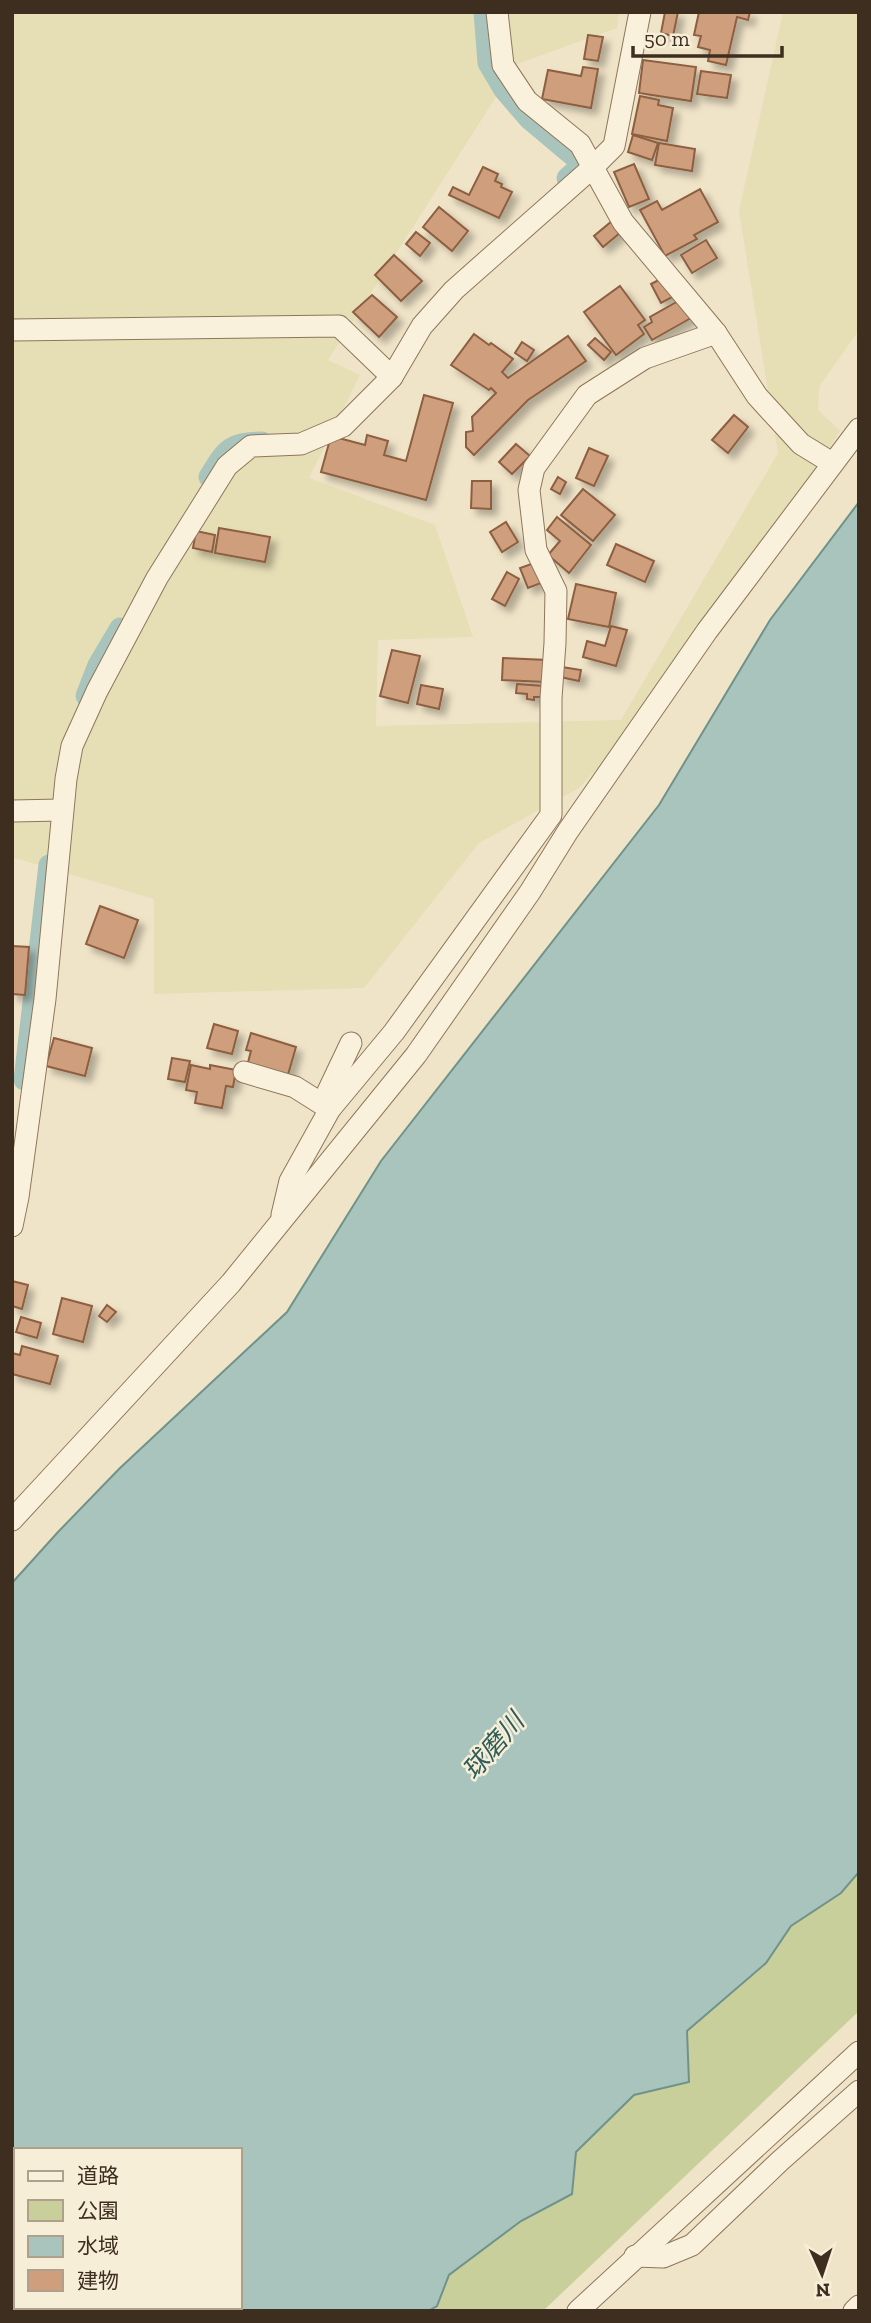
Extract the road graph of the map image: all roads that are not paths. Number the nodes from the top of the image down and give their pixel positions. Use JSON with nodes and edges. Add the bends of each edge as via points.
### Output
{"nodes":[{"id":1,"x":497,"y":12,"type":"edge"},
{"id":2,"x":640,"y":12,"type":"edge"},
{"id":3,"x":592,"y":168,"type":"junction"},
{"id":4,"x":12,"y":330,"type":"edge"},
{"id":5,"x":716,"y":333,"type":"junction"},
{"id":6,"x":392,"y":377,"type":"junction"},
{"id":7,"x":859,"y":429,"type":"edge"},
{"id":8,"x":832,"y":463,"type":"junction"},
{"id":9,"x":62,"y":810,"type":"junction"},
{"id":10,"x":12,"y":811,"type":"edge"},
{"id":11,"x":351,"y":1042,"type":"dead end"},
{"id":12,"x":244,"y":1072,"type":"dead end"},
{"id":13,"x":326,"y":1107,"type":"junction"},
{"id":14,"x":281,"y":1220,"type":"junction"},
{"id":15,"x":12,"y":1226,"type":"edge"},
{"id":16,"x":12,"y":1520,"type":"edge"},
{"id":17,"x":859,"y":2052,"type":"edge"},
{"id":18,"x":859,"y":2091,"type":"edge"},
{"id":19,"x":635,"y":2256,"type":"junction"},
{"id":20,"x":859,"y":2306,"type":"edge"},
{"id":21,"x":578,"y":2311,"type":"edge"},
{"id":22,"x":854,"y":2311,"type":"edge"}],
"edges":[{"from":1,"to":3,"type":"street","via":[[503,65],[527,101],[580,144]]},
{"from":2,"to":3,"type":"street","via":[[614,146]]},
{"from":3,"to":5,"type":"street","via":[[623,222]]},
{"from":3,"to":6,"type":"street","via":[[454,290],[422,326]]},
{"from":4,"to":6,"type":"street","via":[[339,326]]},
{"from":5,"to":8,"type":"street","via":[[757,396],[801,444]]},
{"from":5,"to":13,"type":"street","via":[[645,358],[587,394],[534,468],[529,490],[536,551],[556,591],[551,815],[394,1032]]},
{"from":6,"to":9,"type":"street","via":[[343,426],[301,443],[251,446],[227,466],[157,578],[97,691],[72,746]]},
{"from":7,"to":8,"type":"street"},
{"from":8,"to":14,"type":"street","via":[[707,631],[416,1055]]},
{"from":9,"to":10,"type":"street"},
{"from":9,"to":15,"type":"street","via":[[45,999]]},
{"from":11,"to":13,"type":"street"},
{"from":12,"to":13,"type":"street","via":[[295,1087]]},
{"from":13,"to":14,"type":"street","via":[[290,1181]]},
{"from":14,"to":16,"type":"street","via":[[231,1283]]},
{"from":17,"to":19,"type":"street"},
{"from":18,"to":19,"type":"street","via":[[692,2245],[663,2257]]},
{"from":19,"to":21,"type":"street"},
{"from":20,"to":22,"type":"street"}]}
